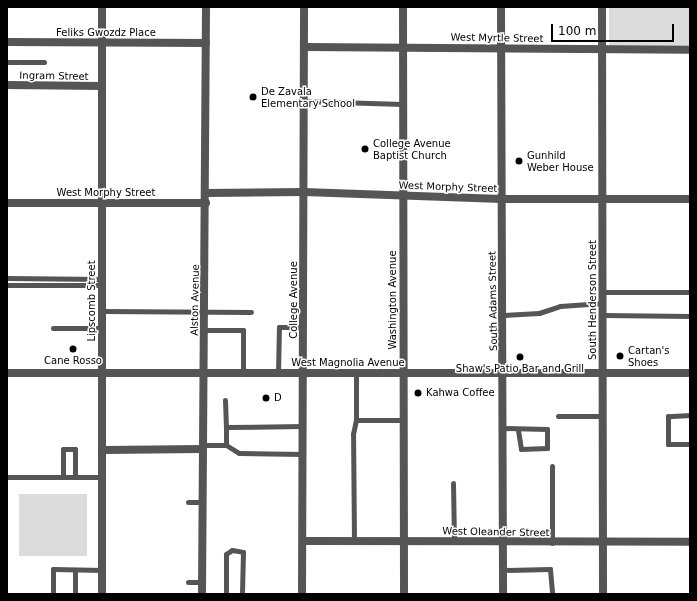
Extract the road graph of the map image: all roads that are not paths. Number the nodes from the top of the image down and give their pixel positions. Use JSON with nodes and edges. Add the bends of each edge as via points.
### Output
{"nodes":[{"id":1,"x":102,"y":7,"type":"edge"},
{"id":2,"x":206,"y":7,"type":"edge"},
{"id":3,"x":304,"y":7,"type":"edge"},
{"id":4,"x":403,"y":7,"type":"edge"},
{"id":5,"x":501,"y":7,"type":"edge"},
{"id":6,"x":602,"y":7,"type":"edge"},
{"id":7,"x":7,"y":42,"type":"edge"},
{"id":8,"x":206,"y":43,"type":"junction"},
{"id":9,"x":102,"y":44,"type":"junction"},
{"id":10,"x":304,"y":46,"type":"junction"},
{"id":11,"x":403,"y":47,"type":"junction"},
{"id":12,"x":500,"y":48,"type":"junction"},
{"id":13,"x":601,"y":49,"type":"junction"},
{"id":14,"x":690,"y":50,"type":"edge"},
{"id":15,"x":7,"y":62,"type":"edge"},
{"id":16,"x":44,"y":62,"type":"dead end"},
{"id":17,"x":7,"y":85,"type":"edge"},
{"id":18,"x":102,"y":86,"type":"junction"},
{"id":19,"x":304,"y":100,"type":"junction"},
{"id":20,"x":403,"y":104,"type":"junction"},
{"id":21,"x":304,"y":192,"type":"junction"},
{"id":22,"x":206,"y":193,"type":"junction"},
{"id":23,"x":403,"y":195,"type":"junction"},
{"id":24,"x":502,"y":199,"type":"junction"},
{"id":25,"x":603,"y":199,"type":"junction"},
{"id":26,"x":690,"y":200,"type":"edge"},
{"id":27,"x":7,"y":203,"type":"edge"},
{"id":28,"x":206,"y":203,"type":"junction"},
{"id":29,"x":102,"y":204,"type":"junction"},
{"id":30,"x":7,"y":278,"type":"edge"},
{"id":31,"x":102,"y":282,"type":"junction"},
{"id":32,"x":7,"y":285,"type":"edge"},
{"id":33,"x":603,"y":292,"type":"junction"},
{"id":34,"x":690,"y":292,"type":"edge"},
{"id":35,"x":603,"y":303,"type":"junction"},
{"id":36,"x":102,"y":311,"type":"junction"},
{"id":37,"x":205,"y":312,"type":"junction"},
{"id":38,"x":251,"y":312,"type":"dead end"},
{"id":39,"x":503,"y":314,"type":"junction"},
{"id":40,"x":603,"y":315,"type":"junction"},
{"id":41,"x":690,"y":316,"type":"edge"},
{"id":42,"x":303,"y":327,"type":"junction"},
{"id":43,"x":53,"y":328,"type":"dead end"},
{"id":44,"x":102,"y":328,"type":"junction"},
{"id":45,"x":205,"y":330,"type":"junction"},
{"id":46,"x":7,"y":373,"type":"edge"},
{"id":47,"x":102,"y":373,"type":"junction"},
{"id":48,"x":204,"y":373,"type":"junction"},
{"id":49,"x":243,"y":373,"type":"junction"},
{"id":50,"x":278,"y":373,"type":"junction"},
{"id":51,"x":303,"y":373,"type":"junction"},
{"id":52,"x":356,"y":373,"type":"junction"},
{"id":53,"x":403,"y":373,"type":"junction"},
{"id":54,"x":504,"y":373,"type":"junction"},
{"id":55,"x":603,"y":373,"type":"junction"},
{"id":56,"x":690,"y":373,"type":"edge"},
{"id":57,"x":225,"y":400,"type":"dead end"},
{"id":58,"x":690,"y":415,"type":"edge"},
{"id":59,"x":558,"y":416,"type":"dead end"},
{"id":60,"x":603,"y":416,"type":"junction"},
{"id":61,"x":356,"y":420,"type":"junction"},
{"id":62,"x":403,"y":420,"type":"junction"},
{"id":63,"x":303,"y":426,"type":"junction"},
{"id":64,"x":226,"y":427,"type":"junction"},
{"id":65,"x":503,"y":428,"type":"junction"},
{"id":66,"x":518,"y":429,"type":"junction"},
{"id":67,"x":690,"y":444,"type":"edge"},
{"id":68,"x":226,"y":445,"type":"junction"},
{"id":69,"x":203,"y":447,"type":"junction"},
{"id":70,"x":104,"y":450,"type":"junction"},
{"id":71,"x":303,"y":454,"type":"junction"},
{"id":72,"x":552,"y":466,"type":"dead end"},
{"id":73,"x":7,"y":477,"type":"edge"},
{"id":74,"x":62,"y":477,"type":"junction"},
{"id":75,"x":75,"y":477,"type":"junction"},
{"id":76,"x":103,"y":477,"type":"junction"},
{"id":77,"x":453,"y":484,"type":"dead end"},
{"id":78,"x":188,"y":502,"type":"dead end"},
{"id":79,"x":203,"y":502,"type":"junction"},
{"id":80,"x":303,"y":542,"type":"junction"},
{"id":81,"x":354,"y":542,"type":"junction"},
{"id":82,"x":404,"y":542,"type":"junction"},
{"id":83,"x":454,"y":542,"type":"junction"},
{"id":84,"x":503,"y":542,"type":"junction"},
{"id":85,"x":690,"y":542,"type":"edge"},
{"id":86,"x":552,"y":543,"type":"junction"},
{"id":87,"x":603,"y":543,"type":"junction"},
{"id":88,"x":75,"y":570,"type":"junction"},
{"id":89,"x":103,"y":570,"type":"junction"},
{"id":90,"x":503,"y":570,"type":"junction"},
{"id":91,"x":188,"y":582,"type":"dead end"},
{"id":92,"x":202,"y":582,"type":"junction"},
{"id":93,"x":53,"y":594,"type":"edge"},
{"id":94,"x":75,"y":594,"type":"edge"},
{"id":95,"x":102,"y":594,"type":"edge"},
{"id":96,"x":202,"y":594,"type":"edge"},
{"id":97,"x":226,"y":594,"type":"edge"},
{"id":98,"x":242,"y":594,"type":"edge"},
{"id":99,"x":302,"y":594,"type":"edge"},
{"id":100,"x":404,"y":594,"type":"edge"},
{"id":101,"x":503,"y":594,"type":"edge"},
{"id":102,"x":552,"y":594,"type":"edge"},
{"id":103,"x":603,"y":594,"type":"edge"}],
"edges":[{"from":1,"to":9,"type":"street","name":"Lipscomb Street"},
{"from":2,"to":8,"type":"street","name":"Alston Avenue"},
{"from":3,"to":10,"type":"street","name":"College Avenue"},
{"from":4,"to":11,"type":"street","name":"Washington Avenue"},
{"from":5,"to":12,"type":"street","name":"South Adams Street"},
{"from":6,"to":13,"type":"street","name":"South Henderson Street"},
{"from":7,"to":9,"type":"street","name":"Feliks Gwozdz Place"},
{"from":8,"to":9,"type":"street","name":"Feliks Gwozdz Place"},
{"from":8,"to":22,"type":"street","name":"Alston Avenue"},
{"from":9,"to":18,"type":"street","name":"Lipscomb Street"},
{"from":10,"to":11,"type":"street","name":"West Myrtle Street"},
{"from":10,"to":19,"type":"street","name":"College Avenue"},
{"from":11,"to":12,"type":"street","name":"West Myrtle Street"},
{"from":11,"to":20,"type":"street","name":"Washington Avenue"},
{"from":12,"to":13,"type":"street","name":"West Myrtle Street"},
{"from":12,"to":24,"type":"street","name":"South Adams Street"},
{"from":13,"to":14,"type":"street","name":"West Myrtle Street"},
{"from":13,"to":25,"type":"street","name":"South Henderson Street"},
{"from":15,"to":16,"type":"lane"},
{"from":17,"to":18,"type":"street","name":"Ingram Street"},
{"from":18,"to":29,"type":"street","name":"Lipscomb Street"},
{"from":19,"to":20,"type":"lane"},
{"from":19,"to":21,"type":"street","name":"College Avenue"},
{"from":20,"to":23,"type":"street","name":"Washington Avenue"},
{"from":21,"to":22,"type":"street","name":"West Morphy Street"},
{"from":21,"to":23,"type":"street","name":"West Morphy Street"},
{"from":21,"to":42,"type":"street","name":"College Avenue"},
{"from":22,"to":28,"type":"street","name":"Alston Avenue"},
{"from":23,"to":24,"type":"street","name":"West Morphy Street"},
{"from":23,"to":53,"type":"street","name":"Washington Avenue"},
{"from":24,"to":25,"type":"street","name":"West Morphy Street"},
{"from":24,"to":39,"type":"street","name":"South Adams Street"},
{"from":25,"to":26,"type":"street","name":"West Morphy Street"},
{"from":25,"to":33,"type":"street","name":"South Henderson Street"},
{"from":27,"to":29,"type":"street","name":"West Morphy Street"},
{"from":28,"to":29,"type":"street","name":"West Morphy Street"},
{"from":28,"to":37,"type":"street","name":"Alston Avenue"},
{"from":29,"to":31,"type":"street","name":"Lipscomb Street"},
{"from":30,"to":31,"type":"lane"},
{"from":31,"to":32,"type":"lane"},
{"from":31,"to":36,"type":"street","name":"Lipscomb Street"},
{"from":33,"to":34,"type":"lane"},
{"from":33,"to":35,"type":"street","name":"South Henderson Street"},
{"from":35,"to":39,"type":"lane","via":[[560,306],[539,313]]},
{"from":35,"to":40,"type":"street","name":"South Henderson Street"},
{"from":36,"to":37,"type":"lane"},
{"from":36,"to":44,"type":"street","name":"Lipscomb Street"},
{"from":37,"to":38,"type":"lane"},
{"from":37,"to":45,"type":"street","name":"Alston Avenue"},
{"from":39,"to":54,"type":"street","name":"South Adams Street"},
{"from":40,"to":41,"type":"lane"},
{"from":40,"to":55,"type":"street","name":"South Henderson Street"},
{"from":42,"to":50,"type":"lane","via":[[279,327]]},
{"from":42,"to":51,"type":"street","name":"College Avenue"},
{"from":43,"to":44,"type":"lane"},
{"from":44,"to":47,"type":"street","name":"Lipscomb Street"},
{"from":45,"to":48,"type":"street","name":"Alston Avenue"},
{"from":45,"to":49,"type":"lane","via":[[243,330]]},
{"from":46,"to":47,"type":"street","name":"West Magnolia Avenue"},
{"from":47,"to":48,"type":"street","name":"West Magnolia Avenue"},
{"from":47,"to":70,"type":"street","name":"Lipscomb Street"},
{"from":48,"to":49,"type":"street","name":"West Magnolia Avenue"},
{"from":48,"to":69,"type":"street","name":"Alston Avenue"},
{"from":49,"to":50,"type":"street","name":"West Magnolia Avenue"},
{"from":50,"to":51,"type":"street","name":"West Magnolia Avenue"},
{"from":51,"to":52,"type":"street","name":"West Magnolia Avenue"},
{"from":51,"to":63,"type":"street","name":"College Avenue"},
{"from":52,"to":53,"type":"street","name":"West Magnolia Avenue"},
{"from":52,"to":61,"type":"lane"},
{"from":53,"to":54,"type":"street","name":"West Magnolia Avenue"},
{"from":53,"to":62,"type":"street","name":"Washington Avenue"},
{"from":54,"to":55,"type":"street","name":"West Magnolia Avenue"},
{"from":54,"to":65,"type":"street","name":"South Adams Street"},
{"from":55,"to":56,"type":"street","name":"West Magnolia Avenue"},
{"from":55,"to":60,"type":"street","name":"South Henderson Street"},
{"from":57,"to":64,"type":"lane"},
{"from":58,"to":67,"type":"lane","via":[[668,416],[668,444]]},
{"from":59,"to":60,"type":"lane"},
{"from":60,"to":87,"type":"street","name":"South Henderson Street"},
{"from":61,"to":62,"type":"lane"},
{"from":61,"to":81,"type":"lane","via":[[353,434]]},
{"from":62,"to":82,"type":"street","name":"Washington Avenue"},
{"from":63,"to":64,"type":"lane"},
{"from":63,"to":71,"type":"street","name":"College Avenue"},
{"from":64,"to":68,"type":"lane"},
{"from":65,"to":66,"type":"lane"},
{"from":65,"to":84,"type":"street","name":"South Adams Street"},
{"from":66,"to":66,"type":"lane","via":[[547,429],[547,448],[521,449]]},
{"from":68,"to":69,"type":"lane"},
{"from":68,"to":71,"type":"lane","via":[[239,453]]},
{"from":69,"to":70,"type":"street"},
{"from":69,"to":79,"type":"street","name":"Alston Avenue"},
{"from":70,"to":76,"type":"street","name":"Lipscomb Street"},
{"from":71,"to":80,"type":"street","name":"College Avenue"},
{"from":72,"to":86,"type":"lane"},
{"from":73,"to":74,"type":"lane"},
{"from":74,"to":75,"type":"lane"},
{"from":74,"to":75,"type":"lane","via":[[63,449],[75,449]]},
{"from":75,"to":76,"type":"lane"},
{"from":76,"to":89,"type":"street","name":"Lipscomb Street"},
{"from":77,"to":83,"type":"lane"},
{"from":78,"to":79,"type":"lane"},
{"from":79,"to":92,"type":"street","name":"Alston Avenue"},
{"from":80,"to":81,"type":"street","name":"West Oleander Street"},
{"from":80,"to":99,"type":"street","name":"College Avenue"},
{"from":81,"to":82,"type":"street","name":"West Oleander Street"},
{"from":82,"to":83,"type":"street","name":"West Oleander Street"},
{"from":82,"to":100,"type":"street","name":"Washington Avenue"},
{"from":83,"to":84,"type":"street","name":"West Oleander Street"},
{"from":84,"to":86,"type":"street","name":"West Oleander Street"},
{"from":84,"to":90,"type":"street","name":"South Adams Street"},
{"from":85,"to":87,"type":"street","name":"West Oleander Street"},
{"from":86,"to":87,"type":"street","name":"West Oleander Street"},
{"from":87,"to":103,"type":"street","name":"South Henderson Street"},
{"from":88,"to":89,"type":"lane"},
{"from":88,"to":93,"type":"lane","via":[[53,569]]},
{"from":88,"to":94,"type":"lane"},
{"from":89,"to":95,"type":"street","name":"Lipscomb Street"},
{"from":90,"to":101,"type":"street","name":"South Adams Street"},
{"from":90,"to":102,"type":"lane","via":[[550,569]]},
{"from":91,"to":92,"type":"lane"},
{"from":92,"to":96,"type":"street","name":"Alston Avenue"},
{"from":97,"to":98,"type":"lane","via":[[226,554],[237,550],[243,552]]}]}
